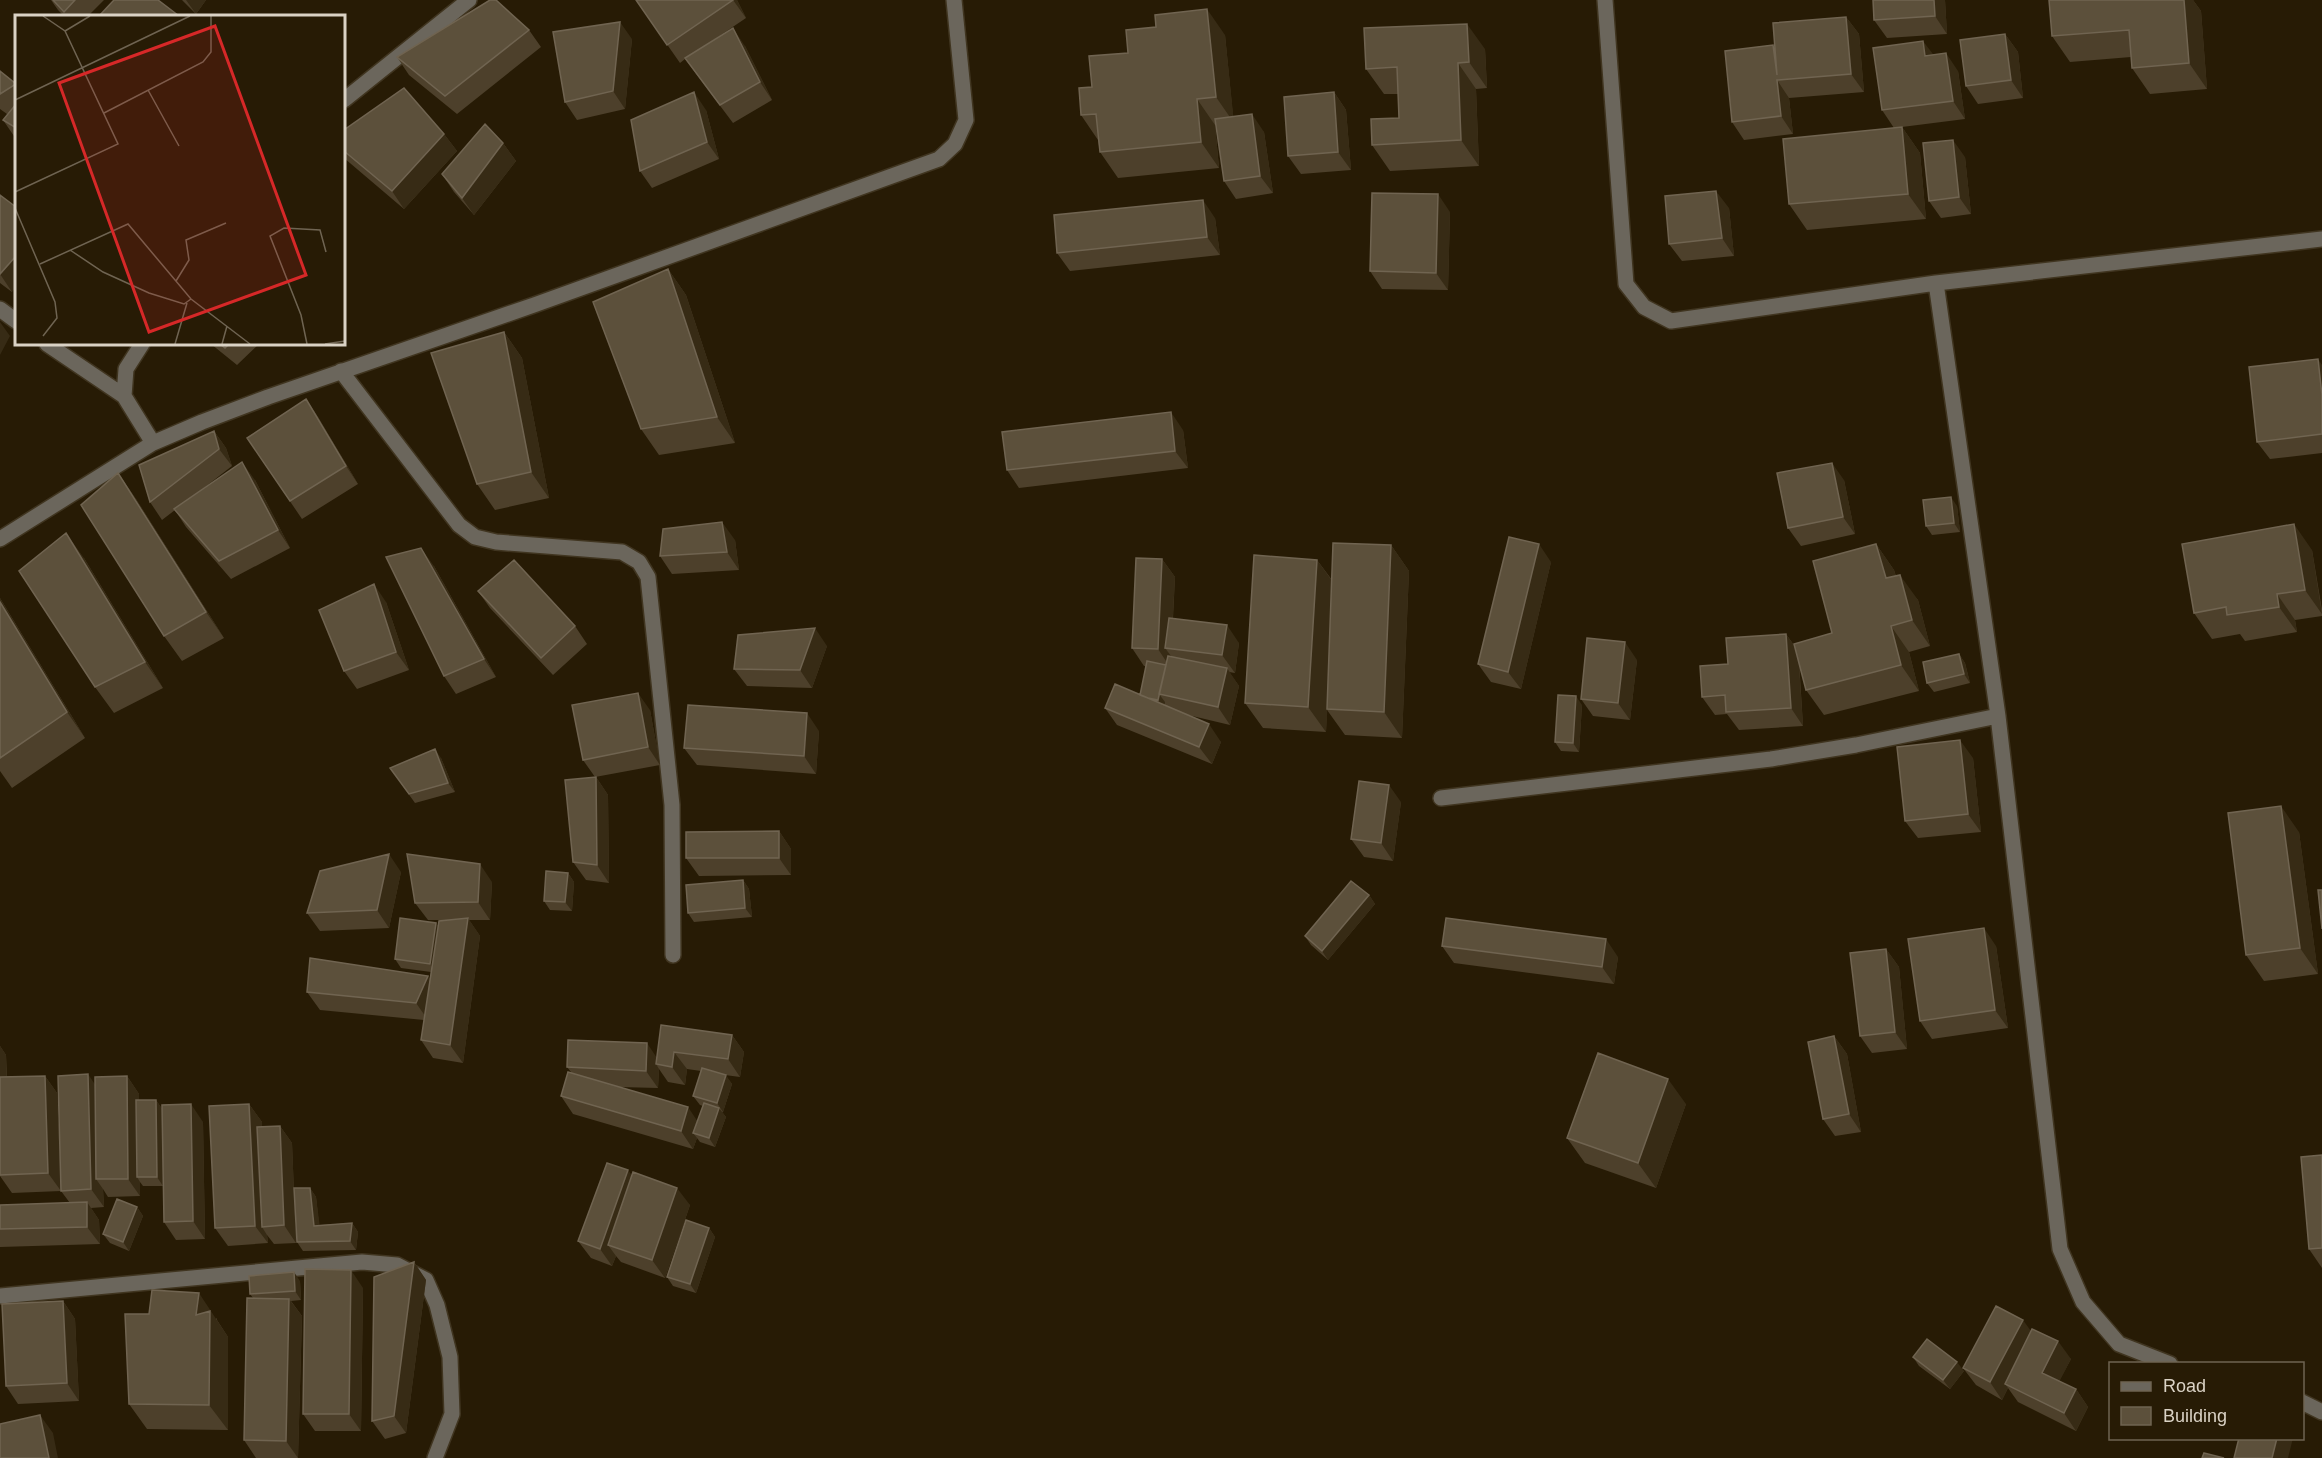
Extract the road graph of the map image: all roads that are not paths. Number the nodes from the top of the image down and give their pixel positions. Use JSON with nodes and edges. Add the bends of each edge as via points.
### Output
{"nodes":[{"id":1,"x":469,"y":0,"type":"edge"},
{"id":2,"x":954,"y":0,"type":"edge"},
{"id":3,"x":1605,"y":0,"type":"edge"},
{"id":4,"x":345,"y":99,"type":"edge"},
{"id":5,"x":2322,"y":239,"type":"edge"},
{"id":6,"x":1936,"y":283,"type":"junction"},
{"id":7,"x":0,"y":309,"type":"edge"},
{"id":8,"x":15,"y":320,"type":"edge"},
{"id":9,"x":48,"y":345,"type":"edge"},
{"id":10,"x":141,"y":345,"type":"edge"},
{"id":11,"x":341,"y":371,"type":"junction"},
{"id":12,"x":124,"y":396,"type":"junction"},
{"id":13,"x":153,"y":443,"type":"junction"},
{"id":14,"x":0,"y":539,"type":"edge"},
{"id":15,"x":1998,"y":716,"type":"junction"},
{"id":16,"x":1442,"y":798,"type":"dead end"},
{"id":17,"x":673,"y":955,"type":"dead end"},
{"id":18,"x":0,"y":1296,"type":"edge"},
{"id":19,"x":2165,"y":1362,"type":"edge"},
{"id":20,"x":2304,"y":1403,"type":"edge"},
{"id":21,"x":2322,"y":1412,"type":"edge"},
{"id":22,"x":435,"y":1458,"type":"edge"}],
"edges":[{"from":1,"to":4,"type":"street"},
{"from":2,"to":11,"type":"street","via":[[966,120],[956,144],[939,159]]},
{"from":3,"to":6,"type":"street","via":[[1626,284],[1644,307],[1671,321]]},
{"from":5,"to":6,"type":"street"},
{"from":6,"to":15,"type":"street"},
{"from":7,"to":8,"type":"street"},
{"from":9,"to":12,"type":"street"},
{"from":10,"to":12,"type":"street","via":[[126,369]]},
{"from":11,"to":13,"type":"street"},
{"from":11,"to":17,"type":"street","via":[[459,525],[475,537],[622,552],[639,562],[648,577],[672,806]]},
{"from":12,"to":13,"type":"street"},
{"from":13,"to":14,"type":"street"},
{"from":15,"to":16,"type":"street","via":[[1771,759]]},
{"from":15,"to":19,"type":"street","via":[[2060,1249],[2083,1302],[2119,1344]]},
{"from":18,"to":22,"type":"street","via":[[362,1262],[397,1265],[426,1280],[437,1305],[450,1357],[452,1414]]},
{"from":20,"to":21,"type":"street"}]}
